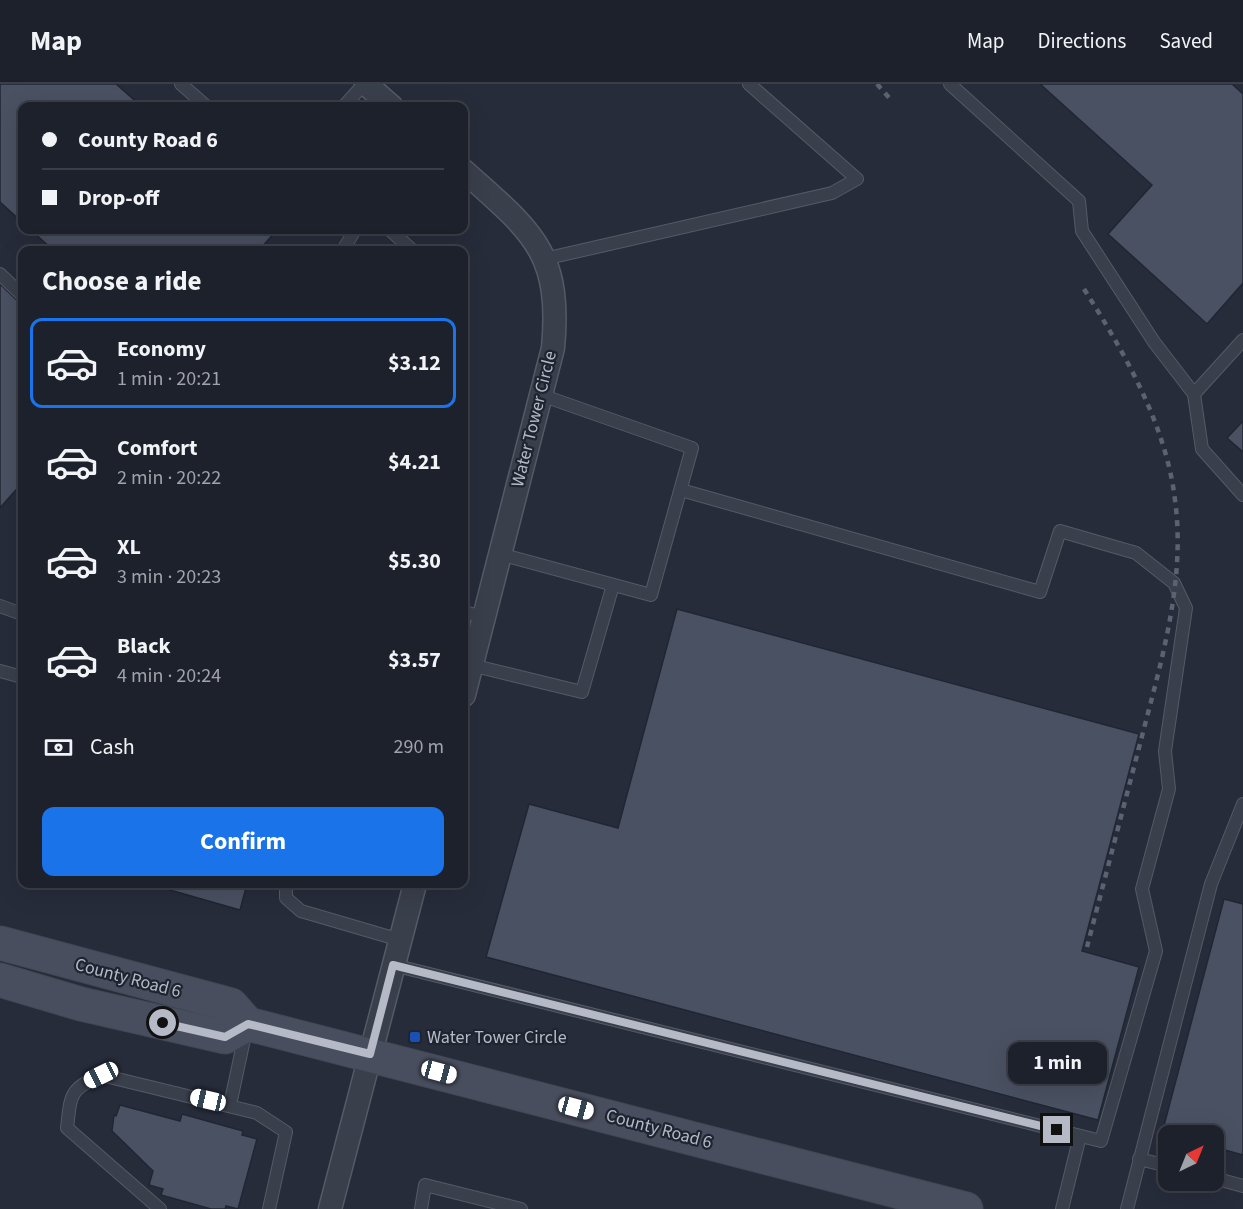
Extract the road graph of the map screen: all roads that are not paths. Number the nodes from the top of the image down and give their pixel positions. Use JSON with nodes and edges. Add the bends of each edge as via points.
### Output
{"nodes":[{"id":1,"x":181,"y":84,"type":"edge"},
{"id":2,"x":365,"y":84,"type":"edge"},
{"id":3,"x":749,"y":84,"type":"edge"},
{"id":4,"x":950,"y":84,"type":"edge"},
{"id":5,"x":201,"y":102,"type":"edge"},
{"id":6,"x":348,"y":102,"type":"edge"},
{"id":7,"x":387,"y":102,"type":"edge"},
{"id":8,"x":468,"y":175,"type":"edge"},
{"id":9,"x":394,"y":234,"type":"edge"},
{"id":10,"x":408,"y":246,"type":"edge"},
{"id":11,"x":544,"y":259,"type":"junction"},
{"id":12,"x":0,"y":274,"type":"edge"},
{"id":13,"x":18,"y":291,"type":"edge"},
{"id":14,"x":1243,"y":340,"type":"edge"},
{"id":15,"x":1194,"y":394,"type":"junction"},
{"id":16,"x":541,"y":395,"type":"junction"},
{"id":17,"x":681,"y":490,"type":"junction"},
{"id":18,"x":1243,"y":495,"type":"edge"},
{"id":19,"x":500,"y":554,"type":"junction"},
{"id":20,"x":613,"y":585,"type":"junction"},
{"id":21,"x":0,"y":606,"type":"edge"},
{"id":22,"x":18,"y":613,"type":"edge"},
{"id":23,"x":474,"y":615,"type":"edge"},
{"id":24,"x":471,"y":665,"type":"junction"},
{"id":25,"x":0,"y":671,"type":"edge"},
{"id":26,"x":18,"y":676,"type":"edge"},
{"id":27,"x":468,"y":678,"type":"edge"},
{"id":28,"x":1243,"y":804,"type":"edge"},
{"id":29,"x":286,"y":888,"type":"edge"},
{"id":30,"x":414,"y":888,"type":"edge"},
{"id":31,"x":400,"y":940,"type":"junction"},
{"id":32,"x":0,"y":943,"type":"edge"},
{"id":33,"x":393,"y":965,"type":"junction"},
{"id":34,"x":0,"y":980,"type":"edge"},
{"id":35,"x":248,"y":1024,"type":"junction"},
{"id":36,"x":370,"y":1054,"type":"junction"},
{"id":37,"x":230,"y":1106,"type":"junction"},
{"id":38,"x":1080,"y":1136,"type":"junction"},
{"id":39,"x":1139,"y":1159,"type":"junction"},
{"id":40,"x":1158,"y":1164,"type":"edge"},
{"id":41,"x":1224,"y":1181,"type":"edge"},
{"id":42,"x":1243,"y":1186,"type":"edge"},
{"id":43,"x":160,"y":1209,"type":"edge"},
{"id":44,"x":269,"y":1209,"type":"edge"},
{"id":45,"x":330,"y":1209,"type":"edge"},
{"id":46,"x":421,"y":1209,"type":"edge"},
{"id":47,"x":520,"y":1209,"type":"edge"},
{"id":48,"x":966,"y":1209,"type":"edge"},
{"id":49,"x":1062,"y":1209,"type":"edge"},
{"id":50,"x":1127,"y":1209,"type":"edge"}],
"edges":[{"from":1,"to":5,"type":"lane"},
{"from":2,"to":6,"type":"lane"},
{"from":2,"to":7,"type":"street"},
{"from":3,"to":11,"type":"lane","via":[[857,179],[832,193]]},
{"from":4,"to":15,"type":"lane","via":[[1079,201],[1082,231],[1154,342]]},
{"from":8,"to":11,"type":"street","name":"Water Tower Circle","via":[[513,216]]},
{"from":9,"to":10,"type":"lane"},
{"from":11,"to":16,"type":"street","name":"Water Tower Circle","via":[[552,276],[557,311]]},
{"from":12,"to":13,"type":"lane"},
{"from":14,"to":15,"type":"lane"},
{"from":15,"to":18,"type":"lane","via":[[1202,449]]},
{"from":16,"to":17,"type":"lane","via":[[692,448]]},
{"from":16,"to":19,"type":"street","name":"Water Tower Circle"},
{"from":17,"to":20,"type":"lane","via":[[651,595]]},
{"from":17,"to":38,"type":"lane","via":[[1040,592],[1060,531],[1136,553],[1174,583],[1186,608],[1165,751],[1169,789],[1142,889],[1156,951],[1101,1141]]},
{"from":19,"to":20,"type":"lane"},
{"from":19,"to":23,"type":"street","name":"Water Tower Circle"},
{"from":20,"to":24,"type":"lane","via":[[582,692]]},
{"from":21,"to":22,"type":"lane"},
{"from":23,"to":24,"type":"street","name":"Water Tower Circle"},
{"from":24,"to":27,"type":"street","name":"Water Tower Circle"},
{"from":25,"to":26,"type":"lane"},
{"from":28,"to":39,"type":"lane","via":[[1211,884]]},
{"from":29,"to":31,"type":"lane","via":[[286,898],[301,911]]},
{"from":30,"to":31,"type":"street"},
{"from":31,"to":33,"type":"street"},
{"from":32,"to":35,"type":"main road","name":"County Road 6","via":[[231,1005]]},
{"from":33,"to":36,"type":"street"},
{"from":33,"to":38,"type":"lane"},
{"from":34,"to":35,"type":"main road","name":"County Road 6","via":[[81,1004],[225,1037]]},
{"from":35,"to":36,"type":"main road","name":"County Road 6"},
{"from":35,"to":37,"type":"lane"},
{"from":36,"to":45,"type":"street"},
{"from":36,"to":48,"type":"main road","name":"County Road 6"},
{"from":37,"to":43,"type":"lane","via":[[101,1075],[70,1095],[67,1128]]},
{"from":37,"to":44,"type":"lane","via":[[257,1113],[286,1132]]},
{"from":38,"to":49,"type":"lane"},
{"from":39,"to":40,"type":"lane"},
{"from":39,"to":50,"type":"lane"},
{"from":41,"to":42,"type":"lane"},
{"from":46,"to":47,"type":"lane","via":[[425,1185]]}]}
